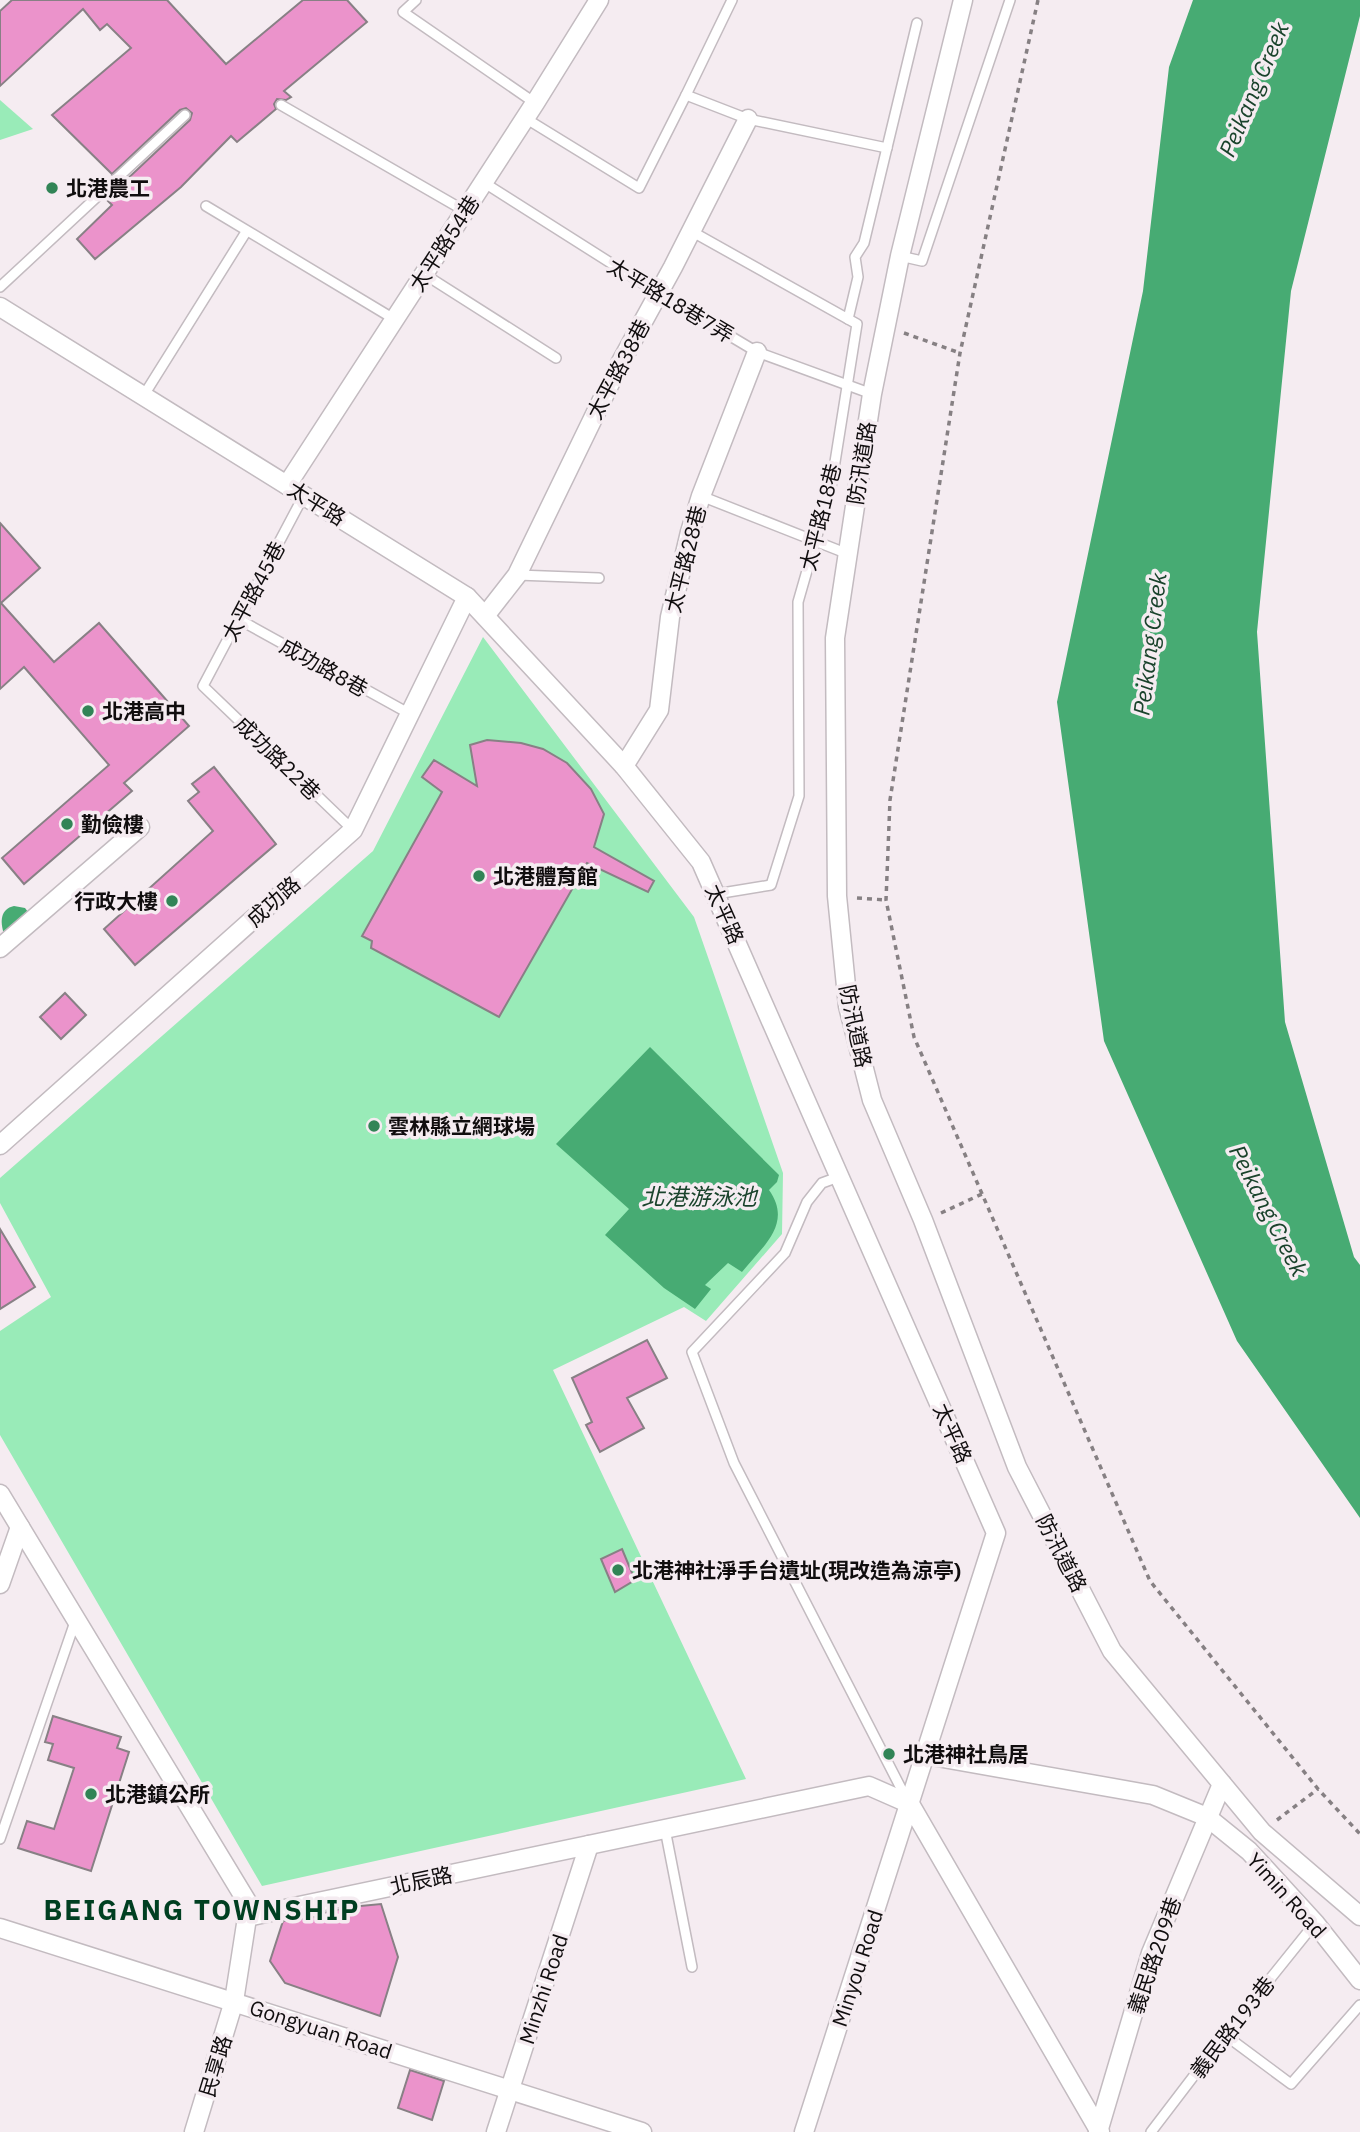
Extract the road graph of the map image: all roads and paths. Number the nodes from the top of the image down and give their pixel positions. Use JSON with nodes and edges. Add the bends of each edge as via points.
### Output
{"nodes":[{"id":1,"x":415,"y":0,"type":"edge"},
{"id":2,"x":599,"y":0,"type":"edge"},
{"id":3,"x":732,"y":0,"type":"edge"},
{"id":4,"x":963,"y":0,"type":"edge"},
{"id":5,"x":1010,"y":0,"type":"edge"},
{"id":6,"x":1038,"y":0,"type":"edge"},
{"id":7,"x":917,"y":23,"type":"dead end"},
{"id":8,"x":686,"y":95,"type":"junction"},
{"id":9,"x":536,"y":103,"type":"junction"},
{"id":10,"x":281,"y":105,"type":"dead end"},
{"id":11,"x":186,"y":115,"type":"dead end"},
{"id":12,"x":525,"y":118,"type":"junction"},
{"id":13,"x":748,"y":119,"type":"junction"},
{"id":14,"x":887,"y":148,"type":"junction"},
{"id":15,"x":483,"y":182,"type":"junction"},
{"id":16,"x":206,"y":206,"type":"dead end"},
{"id":17,"x":465,"y":211,"type":"junction"},
{"id":18,"x":691,"y":231,"type":"junction"},
{"id":19,"x":246,"y":232,"type":"junction"},
{"id":20,"x":900,"y":257,"type":"junction"},
{"id":21,"x":424,"y":274,"type":"junction"},
{"id":22,"x":0,"y":287,"type":"edge"},
{"id":23,"x":658,"y":293,"type":"junction"},
{"id":24,"x":0,"y":307,"type":"edge"},
{"id":25,"x":394,"y":319,"type":"junction"},
{"id":26,"x":848,"y":319,"type":"junction"},
{"id":27,"x":886,"y":327,"type":"junction"},
{"id":28,"x":757,"y":352,"type":"junction"},
{"id":29,"x":960,"y":353,"type":"junction"},
{"id":30,"x":556,"y":358,"type":"dead end"},
{"id":31,"x":847,"y":386,"type":"junction"},
{"id":32,"x":872,"y":394,"type":"junction"},
{"id":33,"x":144,"y":396,"type":"junction"},
{"id":34,"x":287,"y":485,"type":"junction"},
{"id":35,"x":304,"y":495,"type":"junction"},
{"id":36,"x":701,"y":496,"type":"junction"},
{"id":37,"x":815,"y":542,"type":"junction"},
{"id":38,"x":848,"y":554,"type":"junction"},
{"id":39,"x":517,"y":575,"type":"junction"},
{"id":40,"x":599,"y":578,"type":"dead end"},
{"id":41,"x":467,"y":597,"type":"junction"},
{"id":42,"x":485,"y":616,"type":"junction"},
{"id":43,"x":238,"y":619,"type":"junction"},
{"id":44,"x":203,"y":686,"type":"joint"},
{"id":45,"x":410,"y":714,"type":"junction"},
{"id":46,"x":624,"y":766,"type":"junction"},
{"id":47,"x":140,"y":827,"type":"dead end"},
{"id":48,"x":353,"y":830,"type":"junction"},
{"id":49,"x":716,"y":894,"type":"junction"},
{"id":50,"x":837,"y":896,"type":"junction"},
{"id":51,"x":886,"y":900,"type":"junction"},
{"id":52,"x":0,"y":948,"type":"edge"},
{"id":53,"x":0,"y":1145,"type":"edge"},
{"id":54,"x":841,"y":1175,"type":"junction"},
{"id":55,"x":982,"y":1194,"type":"junction"},
{"id":56,"x":939,"y":1213,"type":"dead end"},
{"id":57,"x":0,"y":1494,"type":"edge"},
{"id":58,"x":20,"y":1527,"type":"junction"},
{"id":59,"x":5,"y":1552,"type":"edge"},
{"id":60,"x":0,"y":1584,"type":"edge"},
{"id":61,"x":76,"y":1619,"type":"junction"},
{"id":62,"x":926,"y":1755,"type":"junction"},
{"id":63,"x":1222,"y":1784,"type":"junction"},
{"id":64,"x":1318,"y":1789,"type":"junction"},
{"id":65,"x":910,"y":1804,"type":"junction"},
{"id":66,"x":1207,"y":1818,"type":"junction"},
{"id":67,"x":665,"y":1829,"type":"junction"},
{"id":68,"x":1262,"y":1832,"type":"junction"},
{"id":69,"x":1360,"y":1834,"type":"edge"},
{"id":70,"x":0,"y":1839,"type":"edge"},
{"id":71,"x":589,"y":1845,"type":"junction"},
{"id":72,"x":1360,"y":1916,"type":"edge"},
{"id":73,"x":247,"y":1917,"type":"junction"},
{"id":74,"x":1315,"y":1923,"type":"junction"},
{"id":75,"x":0,"y":1928,"type":"edge"},
{"id":76,"x":692,"y":1967,"type":"dead end"},
{"id":77,"x":1360,"y":1980,"type":"edge"},
{"id":78,"x":234,"y":2001,"type":"junction"},
{"id":79,"x":1360,"y":2006,"type":"edge"},
{"id":80,"x":1225,"y":2035,"type":"junction"},
{"id":81,"x":511,"y":2089,"type":"junction"},
{"id":82,"x":194,"y":2132,"type":"edge"},
{"id":83,"x":496,"y":2132,"type":"edge"},
{"id":84,"x":642,"y":2132,"type":"edge"},
{"id":85,"x":803,"y":2132,"type":"edge"},
{"id":86,"x":1099,"y":2132,"type":"edge"},
{"id":87,"x":1151,"y":2132,"type":"edge"}],
"edges":[{"from":1,"to":9,"type":"lane","via":[[403,12]]},
{"from":2,"to":9,"type":"street","name":"太平路54巷"},
{"from":3,"to":8,"type":"lane"},
{"from":4,"to":20,"type":"street","name":"防汛道路"},
{"from":5,"to":20,"type":"lane","via":[[922,261]]},
{"from":6,"to":29,"type":"path"},
{"from":7,"to":14,"type":"lane","name":"太平路18巷"},
{"from":8,"to":12,"type":"lane","via":[[639,188]]},
{"from":8,"to":13,"type":"lane"},
{"from":9,"to":12,"type":"street","name":"太平路54巷"},
{"from":10,"to":17,"type":"lane"},
{"from":11,"to":22,"type":"lane"},
{"from":12,"to":15,"type":"street","name":"太平路54巷"},
{"from":13,"to":14,"type":"lane"},
{"from":13,"to":18,"type":"street","name":"太平路38巷"},
{"from":14,"to":26,"type":"lane","name":"太平路18巷","via":[[864,243],[855,257],[858,277]]},
{"from":15,"to":17,"type":"street","name":"太平路54巷"},
{"from":15,"to":23,"type":"lane","name":"太平路18巷7弄"},
{"from":16,"to":19,"type":"lane"},
{"from":17,"to":21,"type":"street","name":"太平路54巷"},
{"from":18,"to":23,"type":"street","name":"太平路38巷"},
{"from":18,"to":26,"type":"lane"},
{"from":19,"to":25,"type":"lane"},
{"from":19,"to":33,"type":"lane"},
{"from":20,"to":27,"type":"street","name":"防汛道路"},
{"from":21,"to":25,"type":"street","name":"太平路54巷"},
{"from":21,"to":30,"type":"lane"},
{"from":23,"to":28,"type":"lane","name":"太平路18巷7弄"},
{"from":23,"to":39,"type":"street","name":"太平路38巷"},
{"from":24,"to":33,"type":"street","name":"太平路"},
{"from":25,"to":34,"type":"street","name":"太平路54巷"},
{"from":26,"to":31,"type":"lane","name":"太平路18巷","via":[[858,324]]},
{"from":27,"to":29,"type":"path"},
{"from":27,"to":32,"type":"street","name":"防汛道路"},
{"from":28,"to":31,"type":"lane","name":"太平路18巷7弄"},
{"from":28,"to":36,"type":"street","name":"太平路28巷"},
{"from":29,"to":51,"type":"path","via":[[890,800]]},
{"from":31,"to":32,"type":"lane","name":"太平路18巷7弄"},
{"from":31,"to":37,"type":"lane","name":"太平路18巷","via":[[831,487]]},
{"from":32,"to":38,"type":"street","name":"防汛道路"},
{"from":33,"to":34,"type":"street","name":"太平路"},
{"from":34,"to":35,"type":"street","name":"太平路"},
{"from":35,"to":41,"type":"street","name":"太平路"},
{"from":35,"to":43,"type":"lane","name":"太平路45巷"},
{"from":36,"to":37,"type":"lane"},
{"from":36,"to":46,"type":"street","name":"太平路28巷","via":[[670,617],[659,710]]},
{"from":37,"to":38,"type":"lane"},
{"from":37,"to":49,"type":"lane","name":"太平路18巷","via":[[797,602],[799,796],[771,885]]},
{"from":38,"to":50,"type":"street","name":"防汛道路","via":[[835,638]]},
{"from":39,"to":40,"type":"lane"},
{"from":39,"to":42,"type":"street","name":"太平路38巷"},
{"from":41,"to":42,"type":"street","name":"太平路"},
{"from":41,"to":45,"type":"street","name":"成功路"},
{"from":42,"to":46,"type":"street","name":"太平路"},
{"from":43,"to":44,"type":"lane","name":"太平路45巷"},
{"from":43,"to":45,"type":"lane","name":"成功路8巷"},
{"from":44,"to":48,"type":"lane","name":"成功路22巷"},
{"from":45,"to":48,"type":"street","name":"成功路"},
{"from":46,"to":49,"type":"street","name":"太平路","via":[[701,862]]},
{"from":47,"to":52,"type":"street"},
{"from":48,"to":53,"type":"street","name":"成功路"},
{"from":49,"to":54,"type":"street","name":"太平路"},
{"from":50,"to":51,"type":"path"},
{"from":50,"to":63,"type":"street","name":"防汛道路","via":[[848,1006],[872,1100],[1017,1467],[1112,1651]]},
{"from":51,"to":55,"type":"path","via":[[914,1037]]},
{"from":54,"to":62,"type":"street","name":"太平路","via":[[996,1534]]},
{"from":54,"to":65,"type":"lane","via":[[822,1183],[807,1202],[785,1253],[692,1352],[734,1463]]},
{"from":55,"to":56,"type":"path"},
{"from":55,"to":64,"type":"path","via":[[1150,1581]]},
{"from":57,"to":58,"type":"street"},
{"from":58,"to":59,"type":"street"},
{"from":58,"to":61,"type":"street"},
{"from":59,"to":60,"type":"street"},
{"from":61,"to":70,"type":"lane"},
{"from":61,"to":73,"type":"street","via":[[248,1905]]},
{"from":62,"to":65,"type":"street","name":"太平路"},
{"from":62,"to":66,"type":"street","name":"Yimin Road","via":[[1153,1795]]},
{"from":63,"to":66,"type":"street","name":"義民路209巷"},
{"from":63,"to":68,"type":"street","name":"防汛道路"},
{"from":64,"to":68,"type":"path"},
{"from":64,"to":69,"type":"path"},
{"from":65,"to":67,"type":"street","name":"北辰路","via":[[869,1786]]},
{"from":65,"to":85,"type":"street","name":"Minyou Road"},
{"from":65,"to":86,"type":"street"},
{"from":66,"to":74,"type":"street","name":"Yimin Road","via":[[1249,1851]]},
{"from":66,"to":86,"type":"street","name":"義民路209巷","via":[[1150,1952]]},
{"from":67,"to":71,"type":"street","name":"北辰路"},
{"from":67,"to":76,"type":"lane"},
{"from":68,"to":72,"type":"street","name":"防汛道路"},
{"from":71,"to":73,"type":"street","name":"北辰路"},
{"from":71,"to":81,"type":"street","name":"Minzhi Road"},
{"from":73,"to":78,"type":"street","name":"民享路"},
{"from":74,"to":77,"type":"street","name":"Yimin Road"},
{"from":74,"to":80,"type":"lane","name":"義民路193巷"},
{"from":75,"to":78,"type":"street","name":"Gongyuan Road"},
{"from":78,"to":81,"type":"street","name":"Gongyuan Road"},
{"from":78,"to":82,"type":"street","name":"民享路"},
{"from":79,"to":80,"type":"lane","via":[[1291,2084]]},
{"from":80,"to":87,"type":"lane","name":"義民路193巷"},
{"from":81,"to":83,"type":"street","name":"Minzhi Road"},
{"from":81,"to":84,"type":"street","name":"Gongyuan Road"}]}
